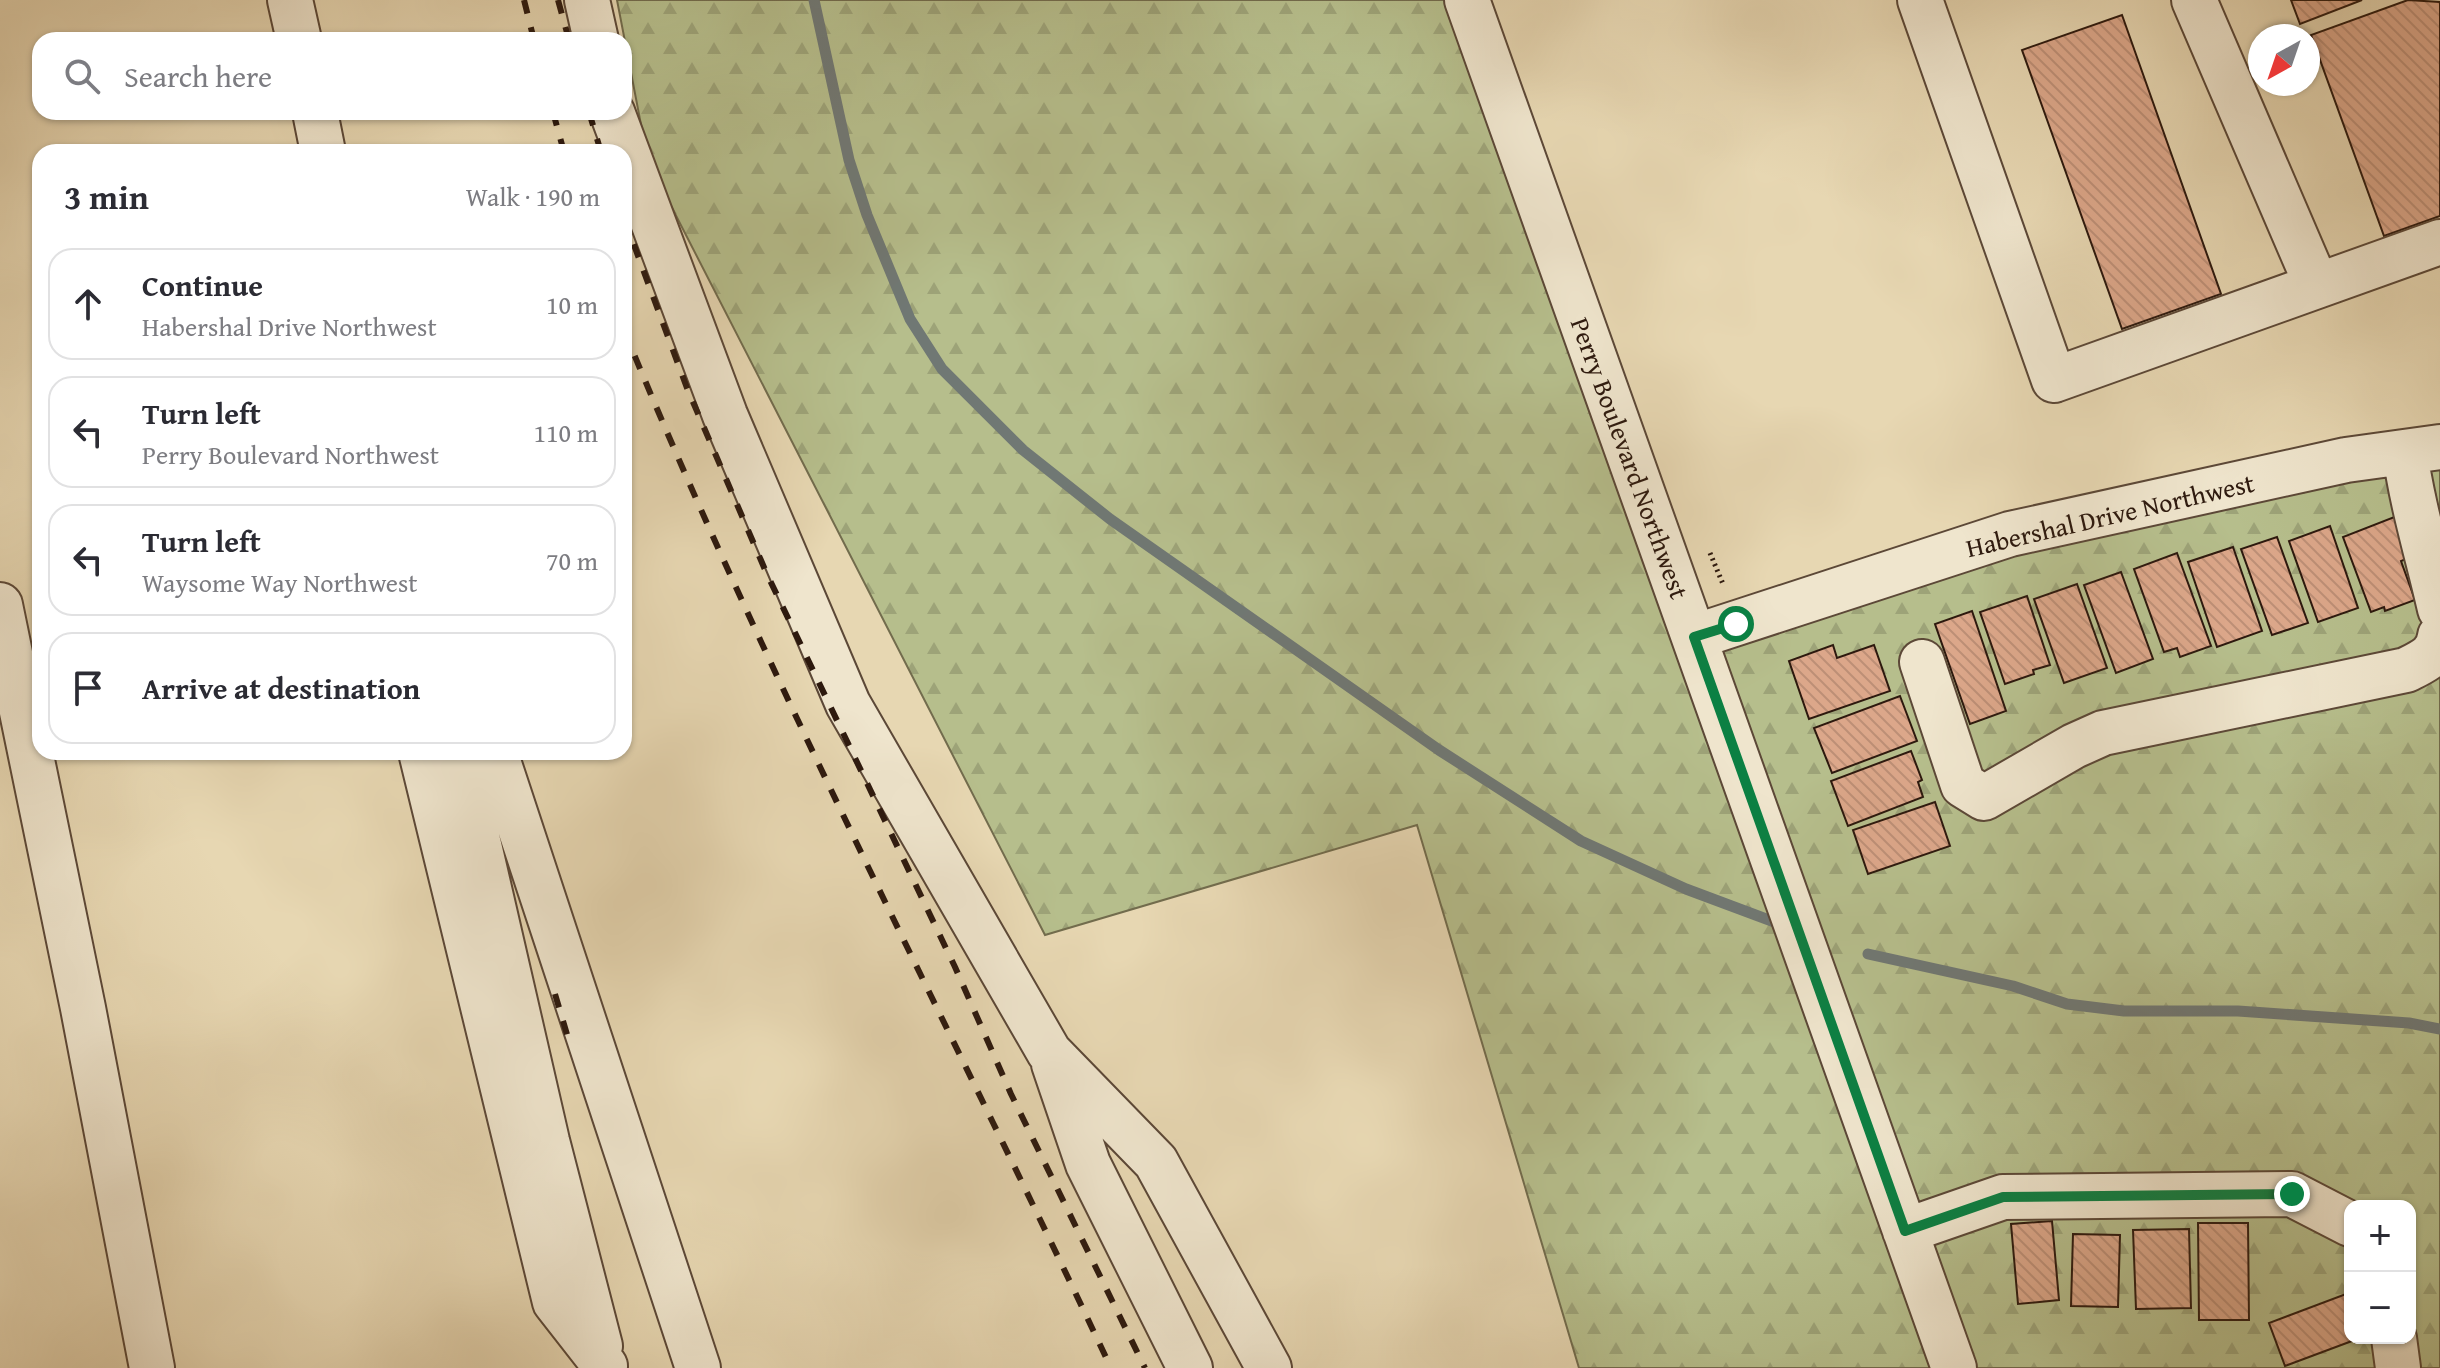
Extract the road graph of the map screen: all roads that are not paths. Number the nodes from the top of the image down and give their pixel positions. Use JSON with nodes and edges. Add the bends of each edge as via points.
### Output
{"nodes":[{"id":1,"x":290,"y":0,"type":"edge"},
{"id":2,"x":587,"y":0,"type":"edge"},
{"id":3,"x":1467,"y":0,"type":"edge"},
{"id":4,"x":1920,"y":0,"type":"edge"},
{"id":5,"x":2194,"y":0,"type":"edge"},
{"id":6,"x":297,"y":32,"type":"edge"},
{"id":7,"x":594,"y":32,"type":"edge"},
{"id":8,"x":317,"y":120,"type":"edge"},
{"id":9,"x":615,"y":120,"type":"edge"},
{"id":10,"x":321,"y":144,"type":"edge"},
{"id":11,"x":624,"y":144,"type":"edge"},
{"id":12,"x":632,"y":166,"type":"edge"},
{"id":13,"x":2440,"y":242,"type":"edge"},
{"id":14,"x":2317,"y":286,"type":"junction"},
{"id":15,"x":2422,"y":449,"type":"edge"},
{"id":16,"x":0,"y":605,"type":"edge"},
{"id":17,"x":2440,"y":609,"type":"edge"},
{"id":18,"x":2440,"y":636,"type":"edge"},
{"id":19,"x":1694,"y":637,"type":"junction"},
{"id":20,"x":1922,"y":662,"type":"dead end"},
{"id":21,"x":423,"y":760,"type":"edge"},
{"id":22,"x":456,"y":760,"type":"edge"},
{"id":23,"x":498,"y":760,"type":"edge"},
{"id":24,"x":1049,"y":1052,"type":"junction"},
{"id":25,"x":2344,"y":1221,"type":"edge"},
{"id":26,"x":1905,"y":1231,"type":"junction"},
{"id":27,"x":1196,"y":1237,"type":"junction"},
{"id":28,"x":1136,"y":1261,"type":"junction"},
{"id":29,"x":2395,"y":1344,"type":"edge"},
{"id":30,"x":605,"y":1367,"type":"edge"},
{"id":31,"x":152,"y":1368,"type":"edge"},
{"id":32,"x":698,"y":1368,"type":"edge"},
{"id":33,"x":1190,"y":1368,"type":"edge"},
{"id":34,"x":1269,"y":1368,"type":"edge"},
{"id":35,"x":1954,"y":1368,"type":"edge"},
{"id":36,"x":2398,"y":1368,"type":"edge"}],
"edges":[{"from":1,"to":6,"type":"street"},
{"from":2,"to":7,"type":"street"},
{"from":3,"to":19,"type":"street","name":"Perry Boulevard Northwest"},
{"from":4,"to":14,"type":"street","via":[[2054,380]]},
{"from":5,"to":14,"type":"street"},
{"from":8,"to":10,"type":"street"},
{"from":9,"to":11,"type":"street"},
{"from":12,"to":24,"type":"street","via":[[725,415],[848,704]]},
{"from":13,"to":14,"type":"street"},
{"from":15,"to":17,"type":"street","via":[[2411,497]]},
{"from":15,"to":19,"type":"street","name":"Habershal Drive Northwest","via":[[2346,460],[2010,534]]},
{"from":16,"to":31,"type":"street"},
{"from":18,"to":20,"type":"street","via":[[2430,658],[2406,670],[2103,733],[1984,798],[1963,785]]},
{"from":19,"to":26,"type":"street","name":"Perry Boulevard Northwest"},
{"from":21,"to":30,"type":"street","via":[[555,1302]]},
{"from":22,"to":30,"type":"street"},
{"from":23,"to":32,"type":"street"},
{"from":24,"to":27,"type":"street","via":[[1156,1162]]},
{"from":24,"to":28,"type":"street","via":[[1088,1164]]},
{"from":25,"to":26,"type":"street","via":[[2292,1194],[2003,1197]]},
{"from":26,"to":35,"type":"street","name":"Perry Boulevard Northwest"},
{"from":27,"to":28,"type":"street"},
{"from":27,"to":34,"type":"street"},
{"from":28,"to":33,"type":"street"},
{"from":29,"to":36,"type":"street"}]}
